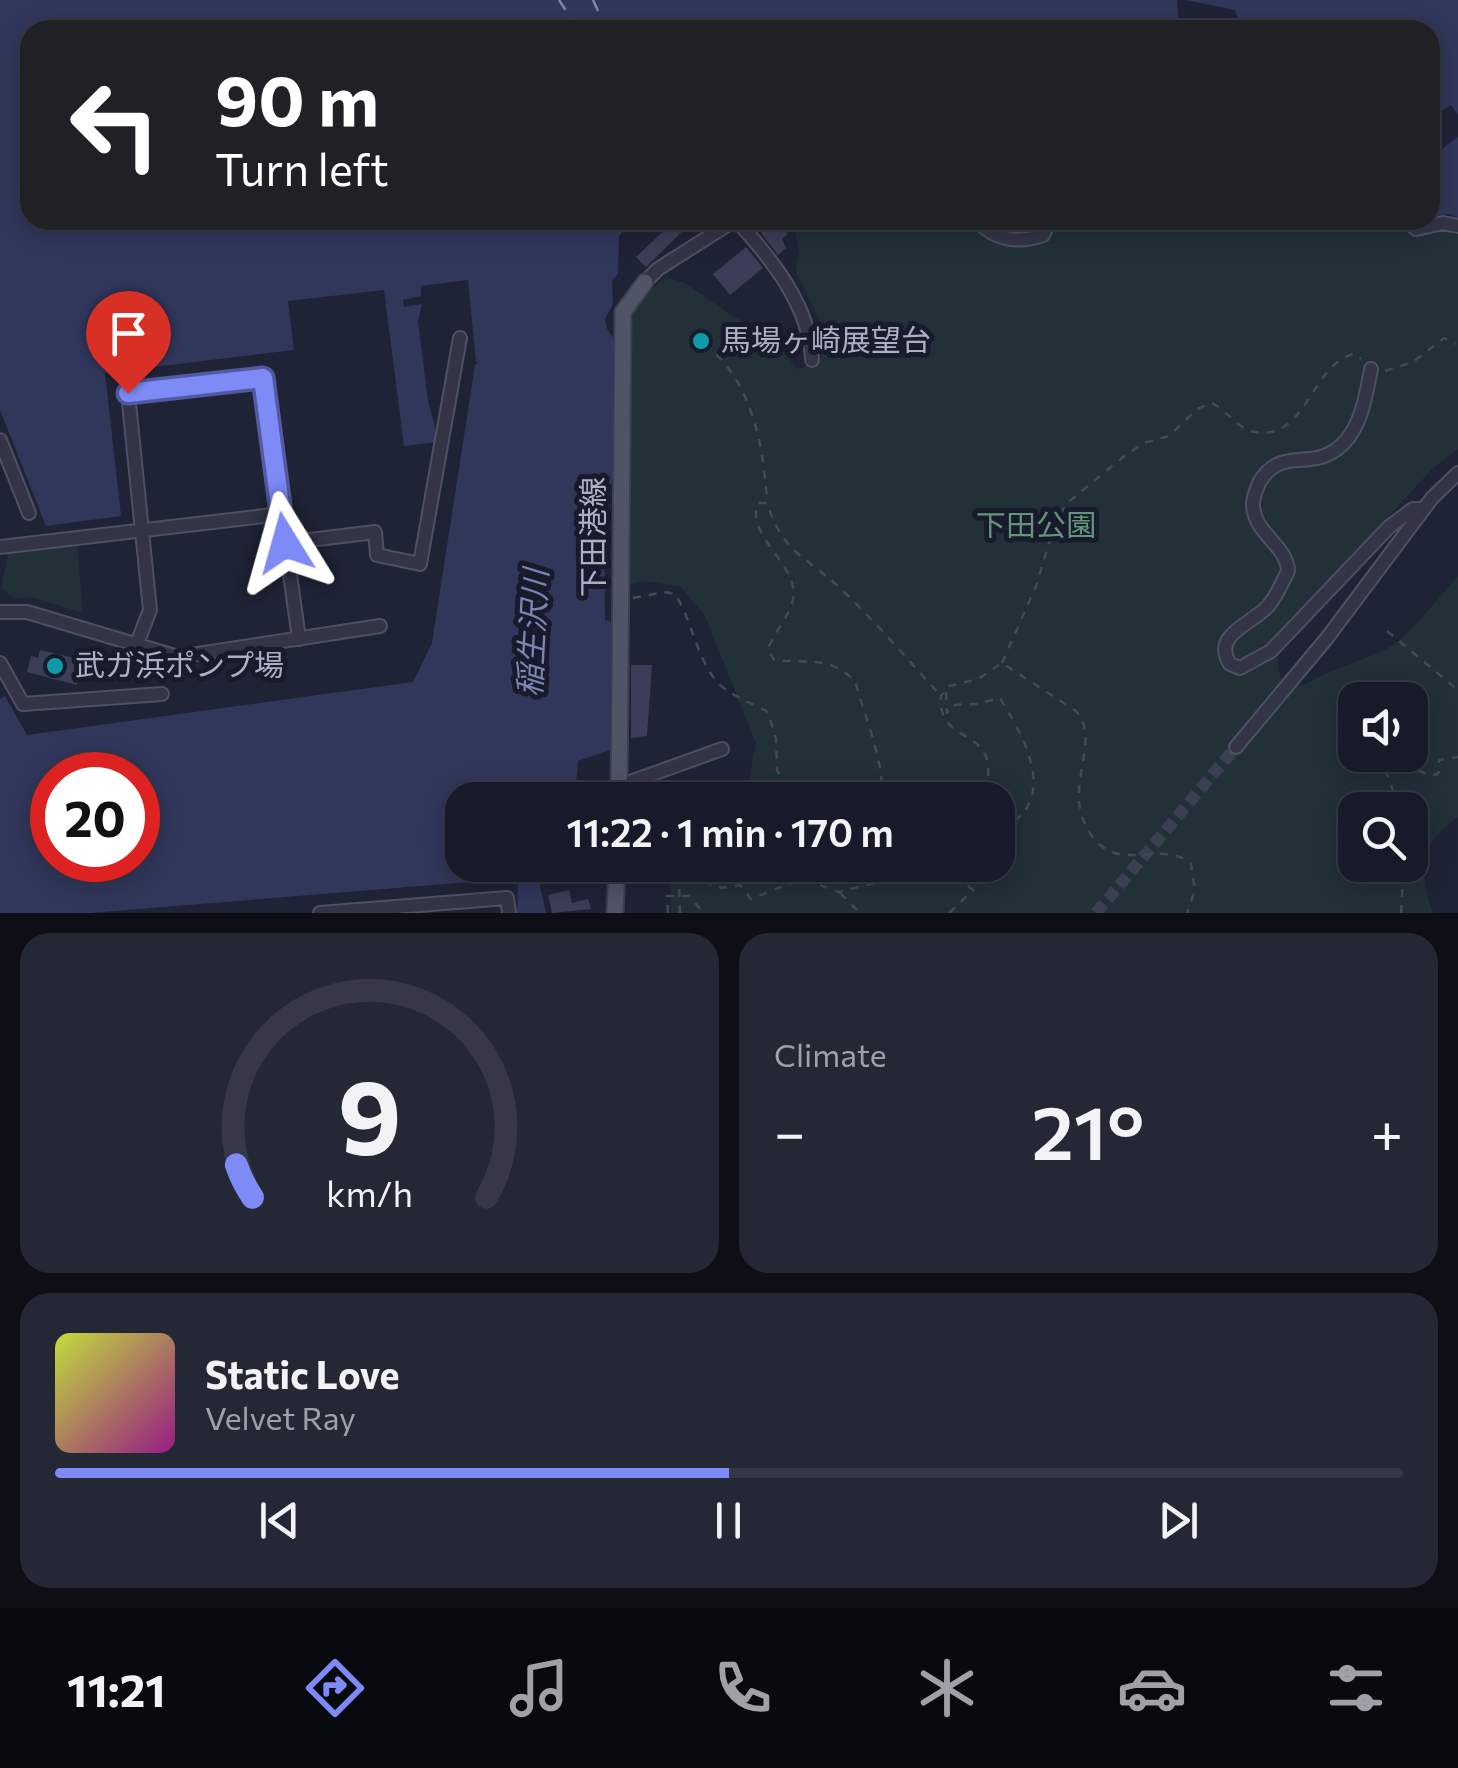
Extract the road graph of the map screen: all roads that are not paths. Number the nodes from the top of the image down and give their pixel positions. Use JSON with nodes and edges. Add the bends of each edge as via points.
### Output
{"nodes":[{"id":1,"x":718,"y":230,"type":"edge"},
{"id":2,"x":740,"y":230,"type":"edge"},
{"id":3,"x":986,"y":230,"type":"edge"},
{"id":4,"x":1045,"y":230,"type":"edge"},
{"id":5,"x":645,"y":282,"type":"joint"},
{"id":6,"x":460,"y":338,"type":"dead end"},
{"id":7,"x":812,"y":360,"type":"dead end"},
{"id":8,"x":1371,"y":369,"type":"road end"},
{"id":9,"x":0,"y":440,"type":"edge"},
{"id":10,"x":1458,"y":473,"type":"edge"},
{"id":11,"x":1424,"y":508,"type":"junction"},
{"id":12,"x":29,"y":513,"type":"dead end"},
{"id":13,"x":281,"y":514,"type":"junction"},
{"id":14,"x":142,"y":530,"type":"junction"},
{"id":15,"x":285,"y":543,"type":"junction"},
{"id":16,"x":0,"y":548,"type":"edge"},
{"id":17,"x":0,"y":612,"type":"edge"},
{"id":18,"x":380,"y":626,"type":"dead end"},
{"id":19,"x":299,"y":638,"type":"junction"},
{"id":20,"x":136,"y":646,"type":"junction"},
{"id":21,"x":0,"y":663,"type":"edge"},
{"id":22,"x":162,"y":694,"type":"dead end"},
{"id":23,"x":1236,"y":746,"type":"tunnel mouth"},
{"id":24,"x":722,"y":749,"type":"dead end"},
{"id":25,"x":619,"y":782,"type":"edge"},
{"id":26,"x":638,"y":782,"type":"edge"},
{"id":27,"x":616,"y":882,"type":"edge"},
{"id":28,"x":414,"y":909,"type":"edge"},
{"id":29,"x":320,"y":913,"type":"edge"},
{"id":30,"x":509,"y":913,"type":"edge"},
{"id":31,"x":615,"y":913,"type":"edge"}],
"edges":[{"from":1,"to":5,"type":"street"},
{"from":2,"to":7,"type":"street","via":[[796,302]]},
{"from":3,"to":4,"type":"street","via":[[1009,239]]},
{"from":5,"to":25,"type":"main road","name":"下田港線","via":[[623,312]]},
{"from":6,"to":15,"type":"street","via":[[420,564],[376,555],[375,532]]},
{"from":8,"to":11,"type":"street","via":[[1356,423],[1334,451],[1276,464],[1257,487],[1256,521],[1288,571],[1265,610],[1224,644],[1230,664],[1240,668],[1271,651],[1390,527],[1413,508]]},
{"from":9,"to":12,"type":"street"},
{"from":10,"to":11,"type":"street"},
{"from":11,"to":23,"type":"street"},
{"from":13,"to":14,"type":"street"},
{"from":13,"to":14,"type":"street","via":[[263,378],[128,393]]},
{"from":13,"to":15,"type":"street"},
{"from":14,"to":16,"type":"street"},
{"from":14,"to":20,"type":"street","via":[[150,610]]},
{"from":15,"to":19,"type":"street"},
{"from":17,"to":20,"type":"street","via":[[46,616]]},
{"from":18,"to":19,"type":"street"},
{"from":19,"to":20,"type":"street","via":[[178,657]]},
{"from":21,"to":22,"type":"street","via":[[23,704]]},
{"from":24,"to":26,"type":"street"},
{"from":27,"to":31,"type":"main road"},
{"from":28,"to":29,"type":"street"},
{"from":28,"to":30,"type":"street","via":[[507,898]]}]}
